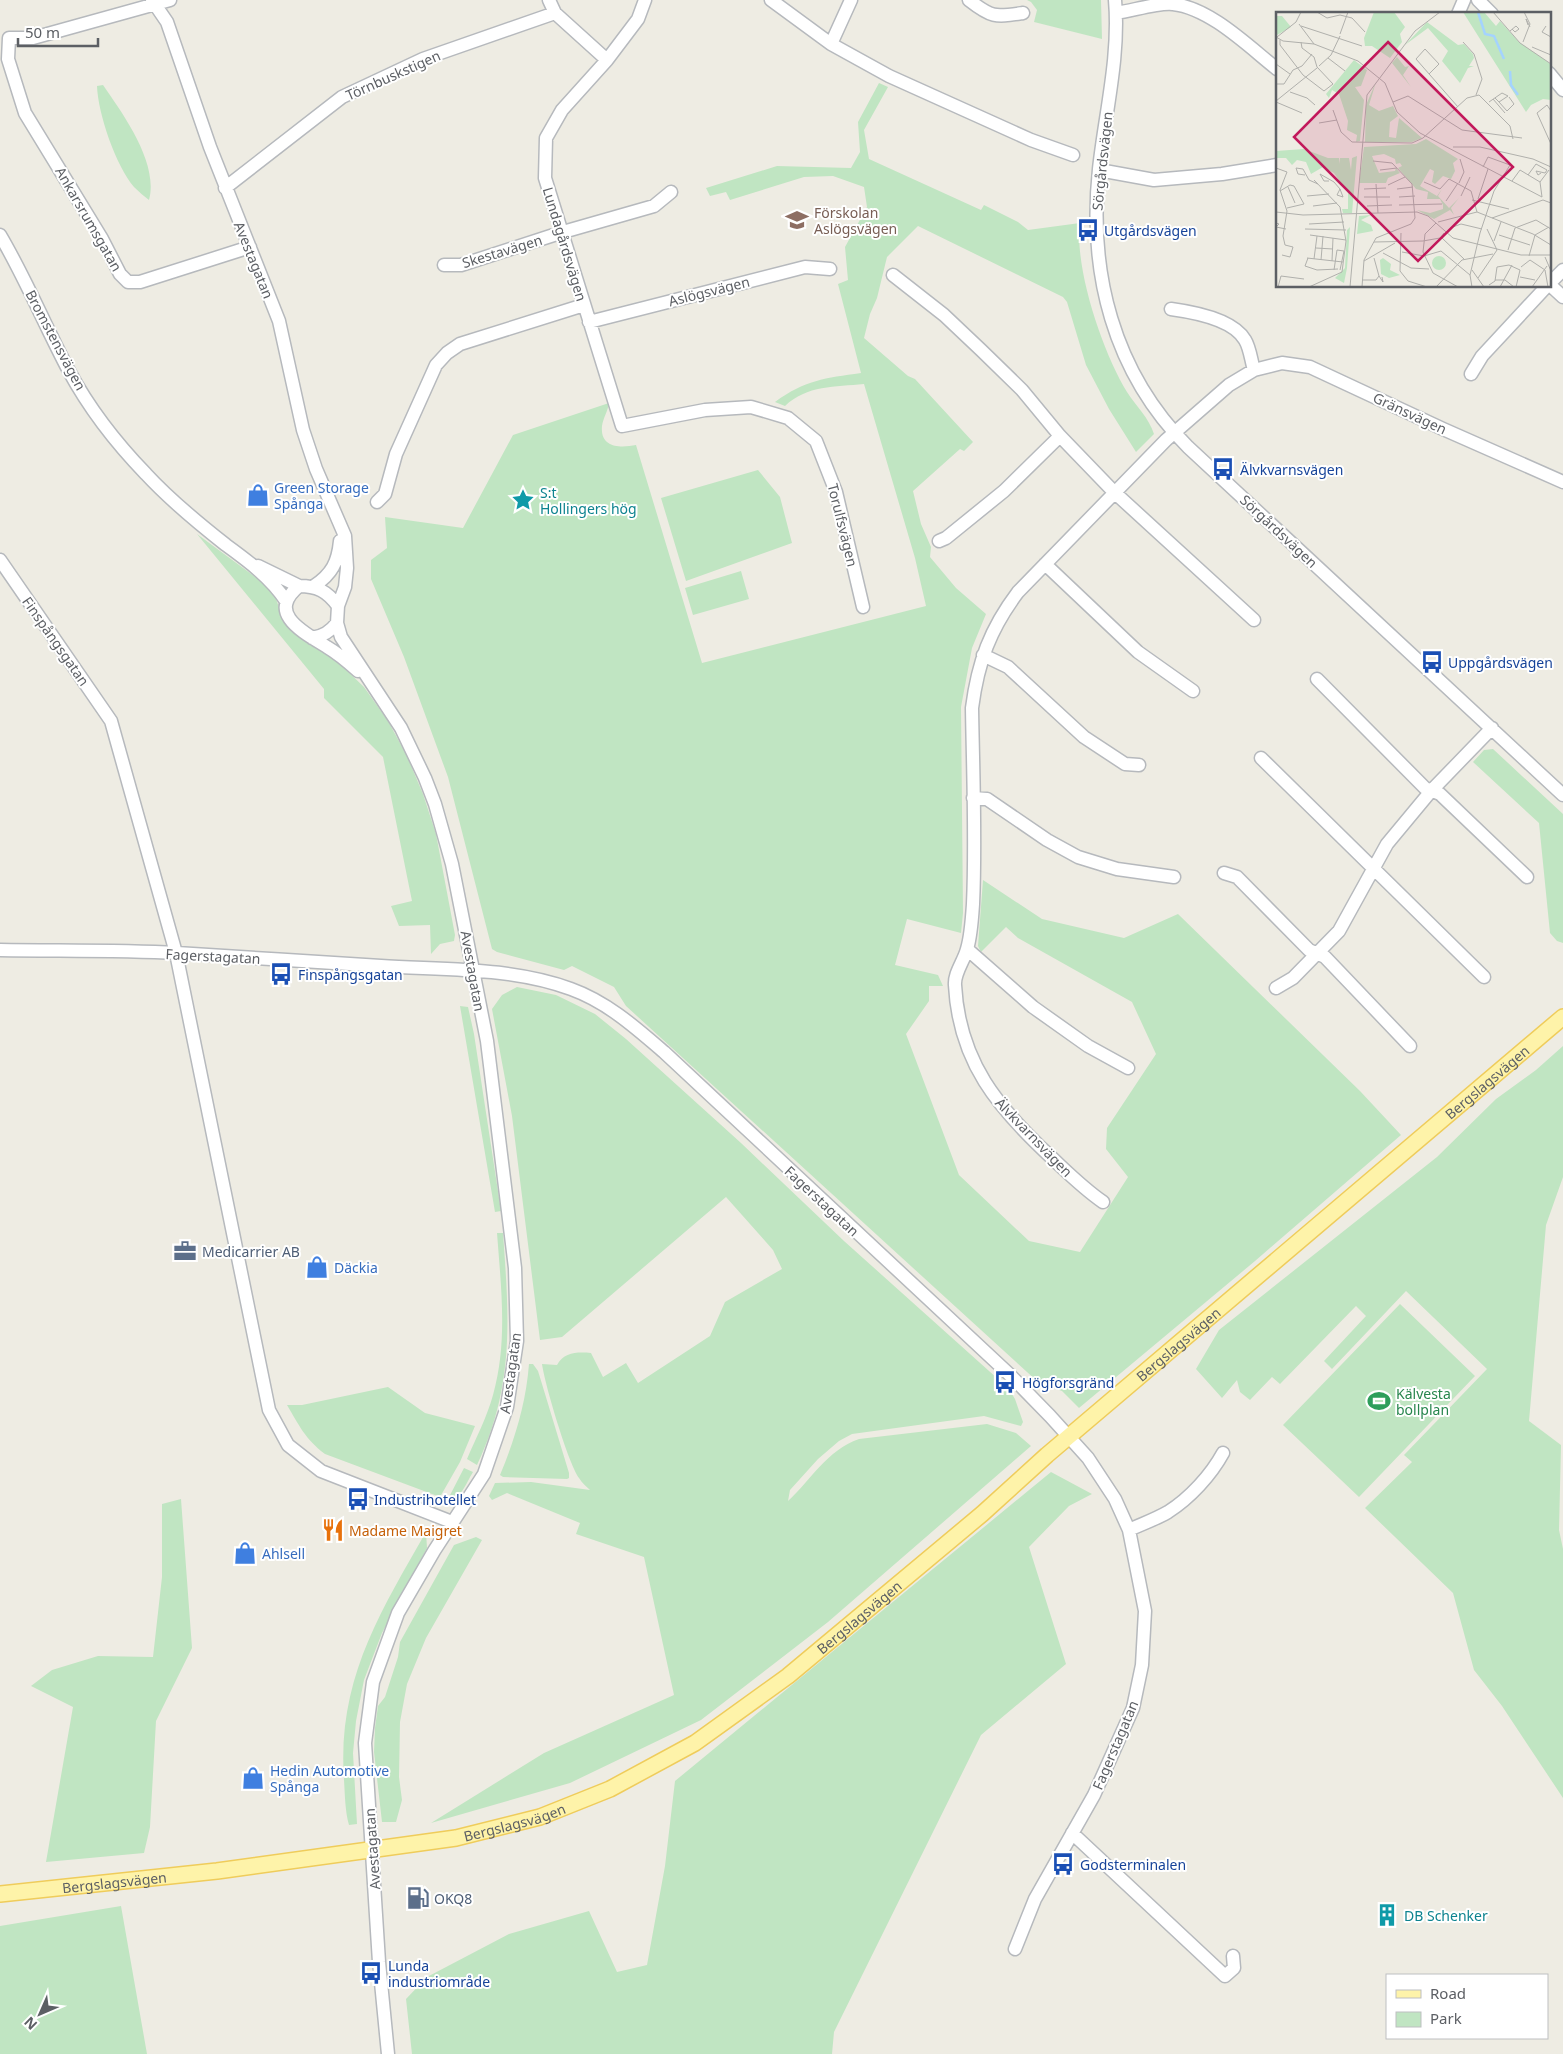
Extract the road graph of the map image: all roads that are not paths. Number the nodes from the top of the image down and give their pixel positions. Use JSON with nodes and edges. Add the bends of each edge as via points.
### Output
{"nodes":[{"id":1,"x":170,"y":0,"type":"edge"},
{"id":2,"x":549,"y":0,"type":"edge"},
{"id":3,"x":645,"y":0,"type":"edge"},
{"id":4,"x":771,"y":0,"type":"edge"},
{"id":5,"x":851,"y":0,"type":"edge"},
{"id":6,"x":969,"y":0,"type":"edge"},
{"id":7,"x":1464,"y":0,"type":"edge"},
{"id":8,"x":1478,"y":0,"type":"edge"},
{"id":9,"x":153,"y":2,"type":"edge"},
{"id":10,"x":1171,"y":2,"type":"edge"},
{"id":11,"x":1116,"y":6,"type":"edge"},
{"id":12,"x":555,"y":12,"type":"junction"},
{"id":13,"x":1459,"y":12,"type":"edge"},
{"id":14,"x":1490,"y":12,"type":"edge"},
{"id":15,"x":1023,"y":13,"type":"dead end"},
{"id":16,"x":831,"y":44,"type":"junction"},
{"id":17,"x":607,"y":60,"type":"junction"},
{"id":18,"x":1276,"y":68,"type":"edge"},
{"id":19,"x":1550,"y":74,"type":"edge"},
{"id":20,"x":1563,"y":90,"type":"edge"},
{"id":21,"x":1073,"y":155,"type":"dead end"},
{"id":22,"x":1276,"y":165,"type":"edge"},
{"id":23,"x":1099,"y":170,"type":"junction"},
{"id":24,"x":225,"y":188,"type":"junction"},
{"id":25,"x":671,"y":192,"type":"dead end"},
{"id":26,"x":563,"y":232,"type":"junction"},
{"id":27,"x":0,"y":235,"type":"edge"},
{"id":28,"x":250,"y":247,"type":"junction"},
{"id":29,"x":444,"y":265,"type":"dead end"},
{"id":30,"x":830,"y":269,"type":"dead end"},
{"id":31,"x":1563,"y":270,"type":"edge"},
{"id":32,"x":893,"y":275,"type":"dead end"},
{"id":33,"x":1550,"y":283,"type":"edge"},
{"id":34,"x":1550,"y":285,"type":"edge"},
{"id":35,"x":1545,"y":288,"type":"edge"},
{"id":36,"x":1563,"y":297,"type":"edge"},
{"id":37,"x":584,"y":305,"type":"junction"},
{"id":38,"x":1171,"y":309,"type":"dead end"},
{"id":39,"x":589,"y":322,"type":"junction"},
{"id":40,"x":1254,"y":370,"type":"junction"},
{"id":41,"x":1471,"y":374,"type":"dead end"},
{"id":42,"x":622,"y":426,"type":"joint"},
{"id":43,"x":1174,"y":433,"type":"junction"},
{"id":44,"x":1060,"y":436,"type":"junction"},
{"id":45,"x":1563,"y":482,"type":"edge"},
{"id":46,"x":1114,"y":492,"type":"junction"},
{"id":47,"x":377,"y":502,"type":"dead end"},
{"id":48,"x":340,"y":526,"type":"junction"},
{"id":49,"x":939,"y":541,"type":"dead end"},
{"id":50,"x":0,"y":560,"type":"edge"},
{"id":51,"x":249,"y":562,"type":"junction"},
{"id":52,"x":1045,"y":564,"type":"junction"},
{"id":53,"x":299,"y":586,"type":"junction"},
{"id":54,"x":314,"y":586,"type":"junction"},
{"id":55,"x":286,"y":601,"type":"junction"},
{"id":56,"x":338,"y":606,"type":"junction"},
{"id":57,"x":863,"y":607,"type":"dead end"},
{"id":58,"x":1254,"y":620,"type":"dead end"},
{"id":59,"x":337,"y":623,"type":"junction"},
{"id":60,"x":312,"y":638,"type":"junction"},
{"id":61,"x":983,"y":655,"type":"junction"},
{"id":62,"x":1317,"y":679,"type":"dead end"},
{"id":63,"x":370,"y":682,"type":"junction"},
{"id":64,"x":1193,"y":690,"type":"dead end"},
{"id":65,"x":1492,"y":728,"type":"junction"},
{"id":66,"x":1261,"y":758,"type":"dead end"},
{"id":67,"x":1139,"y":765,"type":"dead end"},
{"id":68,"x":1431,"y":790,"type":"junction"},
{"id":69,"x":1563,"y":795,"type":"edge"},
{"id":70,"x":973,"y":798,"type":"junction"},
{"id":71,"x":1373,"y":869,"type":"junction"},
{"id":72,"x":1224,"y":873,"type":"dead end"},
{"id":73,"x":1174,"y":877,"type":"dead end"},
{"id":74,"x":1527,"y":877,"type":"dead end"},
{"id":75,"x":967,"y":949,"type":"junction"},
{"id":76,"x":0,"y":950,"type":"edge"},
{"id":77,"x":176,"y":953,"type":"junction"},
{"id":78,"x":1317,"y":954,"type":"junction"},
{"id":79,"x":473,"y":971,"type":"junction"},
{"id":80,"x":1484,"y":977,"type":"dead end"},
{"id":81,"x":1276,"y":988,"type":"dead end"},
{"id":82,"x":1563,"y":1017,"type":"edge"},
{"id":83,"x":1410,"y":1046,"type":"dead end"},
{"id":84,"x":1128,"y":1068,"type":"dead end"},
{"id":85,"x":1103,"y":1202,"type":"dead end"},
{"id":86,"x":1068,"y":1437,"type":"junction"},
{"id":87,"x":1223,"y":1453,"type":"dead end"},
{"id":88,"x":452,"y":1522,"type":"junction"},
{"id":89,"x":1129,"y":1530,"type":"junction"},
{"id":90,"x":1072,"y":1833,"type":"junction"},
{"id":91,"x":372,"y":1850,"type":"junction"},
{"id":92,"x":0,"y":1894,"type":"edge"},
{"id":93,"x":1015,"y":1949,"type":"dead end"},
{"id":94,"x":1233,"y":1956,"type":"dead end"},
{"id":95,"x":388,"y":2054,"type":"edge"}],
"edges":[{"from":1,"to":9,"type":"street"},
{"from":2,"to":12,"type":"street"},
{"from":3,"to":17,"type":"street","name":"Lundagårdsvägen","via":[[638,19]]},
{"from":4,"to":16,"type":"street"},
{"from":5,"to":16,"type":"street"},
{"from":6,"to":15,"type":"street","via":[[996,17]]},
{"from":7,"to":13,"type":"street"},
{"from":8,"to":14,"type":"street"},
{"from":9,"to":24,"type":"street","name":"Avestagatan","via":[[167,22]]},
{"from":9,"to":28,"type":"street","name":"Ankarsrumsgatan","via":[[33,38],[9,38],[8,59],[25,113],[102,238],[120,274],[128,282],[140,282]]},
{"from":10,"to":11,"type":"street"},
{"from":10,"to":18,"type":"street","via":[[1194,8]]},
{"from":11,"to":23,"type":"street","name":"Sörgårdsvägen","via":[[1112,74]]},
{"from":12,"to":17,"type":"street"},
{"from":12,"to":24,"type":"street","name":"Törnbuskstigen","via":[[423,59],[342,97]]},
{"from":16,"to":21,"type":"street","via":[[889,76],[1031,140]]},
{"from":17,"to":26,"type":"street","name":"Lundagårdsvägen","via":[[562,110],[546,138],[545,178]]},
{"from":19,"to":20,"type":"street"},
{"from":22,"to":23,"type":"street","via":[[1154,180]]},
{"from":23,"to":43,"type":"street","name":"Sörgårdsvägen","via":[[1096,212],[1102,290],[1128,360],[1145,392]]},
{"from":24,"to":28,"type":"street","name":"Avestagatan"},
{"from":25,"to":26,"type":"street","name":"Skestavägen","via":[[654,206]]},
{"from":26,"to":29,"type":"street","name":"Skestavägen","via":[[461,265]]},
{"from":26,"to":37,"type":"street","name":"Lundagårdsvägen"},
{"from":27,"to":51,"type":"street","name":"Bromstensvägen","via":[[69,372],[110,433],[146,475],[186,513]]},
{"from":28,"to":48,"type":"street","name":"Avestagatan","via":[[279,321],[303,430]]},
{"from":30,"to":39,"type":"street","name":"Aslögsvägen","via":[[804,267]]},
{"from":31,"to":33,"type":"street"},
{"from":32,"to":44,"type":"street","via":[[944,315],[981,350],[1022,390]]},
{"from":34,"to":36,"type":"street"},
{"from":35,"to":41,"type":"street","via":[[1482,356]]},
{"from":37,"to":39,"type":"street","name":"Lundagårdsvägen"},
{"from":37,"to":47,"type":"street","via":[[460,344],[447,352],[436,365],[421,396],[396,454],[385,494]]},
{"from":38,"to":40,"type":"street","via":[[1199,313],[1232,327],[1245,339]]},
{"from":39,"to":42,"type":"street","name":"Lundagårdsvägen"},
{"from":40,"to":43,"type":"street","name":"Gränsvägen","via":[[1229,385]]},
{"from":40,"to":45,"type":"street","name":"Gränsvägen","via":[[1282,363],[1310,367]]},
{"from":42,"to":57,"type":"street","name":"Torulfsvägen","via":[[705,410],[751,406],[788,418],[816,441],[836,492]]},
{"from":43,"to":46,"type":"street","name":"Älvkvarnsvägen"},
{"from":43,"to":65,"type":"street","name":"Sörgårdsvägen"},
{"from":44,"to":46,"type":"street"},
{"from":44,"to":49,"type":"street","via":[[1004,491]]},
{"from":46,"to":52,"type":"street","name":"Älvkvarnsvägen"},
{"from":46,"to":58,"type":"street"},
{"from":48,"to":54,"type":"street","name":"Avestagatan","via":[[339,555],[326,578]]},
{"from":48,"to":56,"type":"street","name":"Avestagatan","via":[[347,547],[347,568]]},
{"from":50,"to":77,"type":"street","name":"Finspångsgatan","via":[[112,721]]},
{"from":51,"to":53,"type":"street","name":"Bromstensvägen"},
{"from":51,"to":55,"type":"street","name":"Bromstensvägen"},
{"from":52,"to":61,"type":"street","name":"Älvkvarnsvägen","via":[[1001,614]]},
{"from":52,"to":64,"type":"street","via":[[1138,652]]},
{"from":53,"to":54,"type":"street"},
{"from":53,"to":55,"type":"street"},
{"from":54,"to":56,"type":"street","via":[[324,590]]},
{"from":55,"to":60,"type":"street","name":"Avestagatan","via":[[293,624]]},
{"from":56,"to":59,"type":"street","name":"Avestagatan"},
{"from":59,"to":60,"type":"street","via":[[331,631]]},
{"from":59,"to":63,"type":"street","name":"Avestagatan","via":[[341,637]]},
{"from":60,"to":63,"type":"street","name":"Avestagatan","via":[[344,658]]},
{"from":61,"to":67,"type":"street","via":[[1008,667],[1084,737],[1125,764]]},
{"from":61,"to":70,"type":"street","name":"Älvkvarnsvägen","via":[[975,681],[972,708]]},
{"from":62,"to":68,"type":"street","via":[[1425,788]]},
{"from":63,"to":79,"type":"street","name":"Avestagatan","via":[[400,728],[425,778],[452,864]]},
{"from":65,"to":68,"type":"street"},
{"from":65,"to":69,"type":"street","name":"Sörgårdsvägen"},
{"from":66,"to":71,"type":"street"},
{"from":68,"to":71,"type":"street","via":[[1387,844]]},
{"from":68,"to":74,"type":"street","via":[[1440,794]]},
{"from":70,"to":73,"type":"street","via":[[987,799],[1078,857],[1117,869]]},
{"from":70,"to":75,"type":"street","name":"Älvkvarnsvägen","via":[[972,906]]},
{"from":71,"to":78,"type":"street","via":[[1339,931]]},
{"from":71,"to":80,"type":"street"},
{"from":72,"to":78,"type":"street","via":[[1236,876],[1309,950]]},
{"from":75,"to":84,"type":"street","via":[[1033,1007],[1088,1046]]},
{"from":75,"to":85,"type":"street","name":"Älvkvarnsvägen","via":[[955,983],[962,1026],[984,1084],[1030,1138]]},
{"from":76,"to":77,"type":"street","name":"Fagerstagatan"},
{"from":77,"to":79,"type":"street","name":"Fagerstagatan"},
{"from":77,"to":88,"type":"street","name":"Finspångsgatan","via":[[269,1410],[288,1445],[321,1471]]},
{"from":78,"to":81,"type":"street","via":[[1292,978]]},
{"from":78,"to":83,"type":"street","via":[[1325,958]]},
{"from":79,"to":86,"type":"street","name":"Fagerstagatan","via":[[523,977],[570,988],[608,1007],[637,1028],[1010,1375]]},
{"from":79,"to":88,"type":"street","name":"Avestagatan","via":[[487,1041],[516,1268],[518,1341],[507,1407],[489,1462]]},
{"from":82,"to":86,"type":"main road","name":"Bergslagsvägen"},
{"from":86,"to":89,"type":"street","name":"Fagerstagatan","via":[[1090,1461]]},
{"from":86,"to":91,"type":"main road","name":"Bergslagsvägen","via":[[982,1514],[795,1670],[695,1743],[610,1789],[540,1817],[456,1838]]},
{"from":87,"to":89,"type":"street","via":[[1216,1466],[1187,1497],[1167,1512]]},
{"from":88,"to":91,"type":"street","name":"Avestagatan","via":[[398,1613],[373,1682],[365,1743]]},
{"from":89,"to":90,"type":"street","name":"Fagerstagatan","via":[[1145,1611],[1142,1665],[1133,1708],[1094,1795]]},
{"from":90,"to":93,"type":"street","name":"Fagerstagatan","via":[[1035,1898]]},
{"from":90,"to":94,"type":"street","via":[[1225,1976],[1234,1968]]},
{"from":91,"to":92,"type":"main road","name":"Bergslagsvägen","via":[[217,1871]]},
{"from":91,"to":95,"type":"street","name":"Avestagatan"}]}
